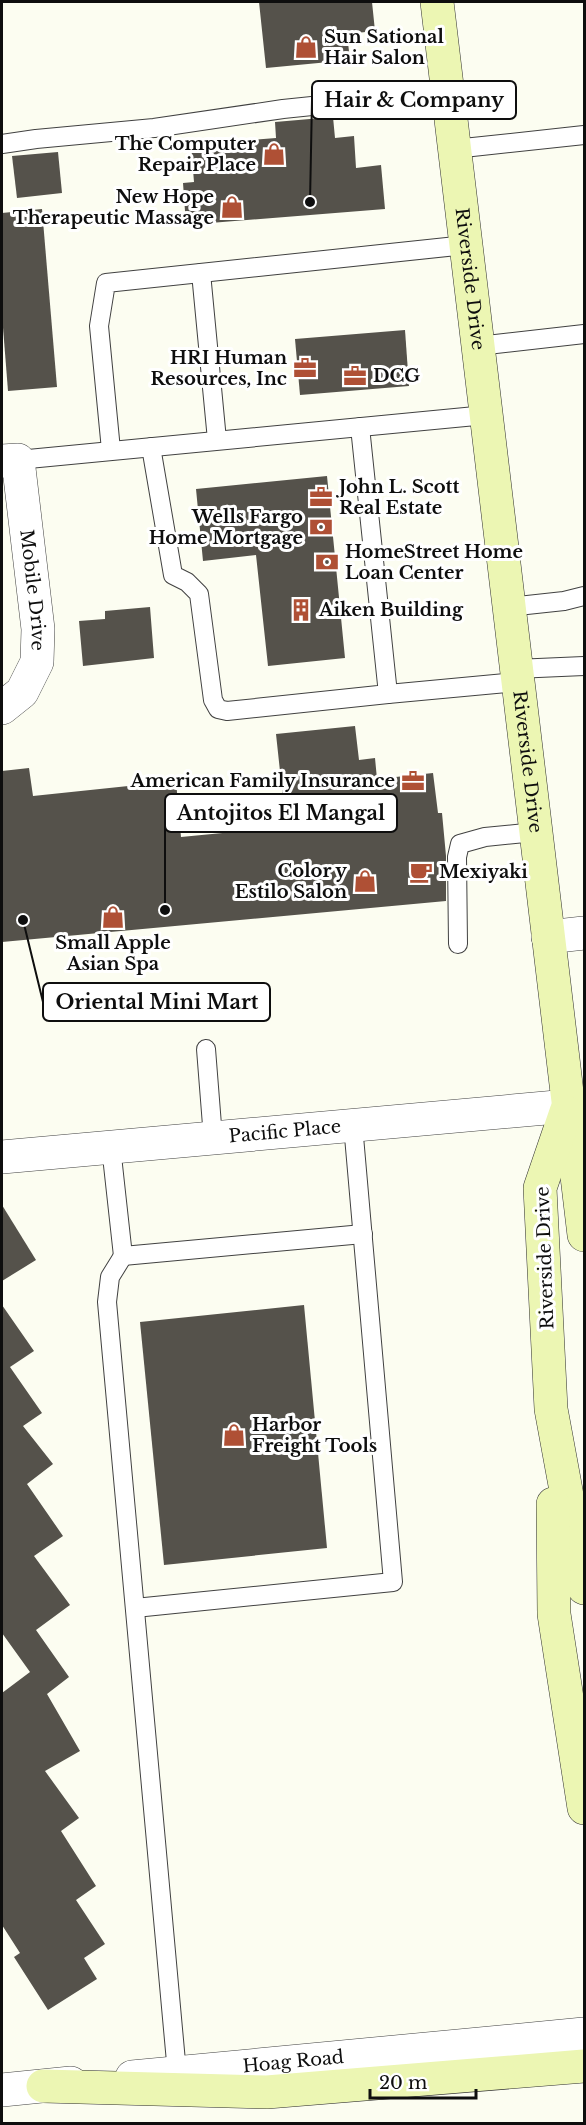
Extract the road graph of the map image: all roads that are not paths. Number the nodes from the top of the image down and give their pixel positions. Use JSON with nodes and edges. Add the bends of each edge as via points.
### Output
{"nodes":[{"id":1,"x":437,"y":2,"type":"edge"},
{"id":2,"x":447,"y":92,"type":"junction"},
{"id":3,"x":585,"y":135,"type":"edge"},
{"id":4,"x":2,"y":144,"type":"edge"},
{"id":5,"x":454,"y":149,"type":"junction"},
{"id":6,"x":466,"y":245,"type":"junction"},
{"id":7,"x":201,"y":273,"type":"junction"},
{"id":8,"x":585,"y":334,"type":"edge"},
{"id":9,"x":478,"y":346,"type":"junction"},
{"id":10,"x":486,"y":415,"type":"junction"},
{"id":11,"x":360,"y":427,"type":"junction"},
{"id":12,"x":217,"y":440,"type":"junction"},
{"id":13,"x":151,"y":447,"type":"junction"},
{"id":14,"x":111,"y":450,"type":"junction"},
{"id":15,"x":10,"y":460,"type":"edge"},
{"id":16,"x":585,"y":596,"type":"edge"},
{"id":17,"x":508,"y":607,"type":"junction"},
{"id":18,"x":585,"y":666,"type":"edge"},
{"id":19,"x":516,"y":675,"type":"junction"},
{"id":20,"x":388,"y":694,"type":"junction"},
{"id":21,"x":2,"y":708,"type":"edge"},
{"id":22,"x":535,"y":832,"type":"junction"},
{"id":23,"x":585,"y":933,"type":"edge"},
{"id":24,"x":548,"y":937,"type":"junction"},
{"id":25,"x":458,"y":944,"type":"dead end"},
{"id":26,"x":206,"y":1049,"type":"dead end"},
{"id":27,"x":568,"y":1106,"type":"junction"},
{"id":28,"x":353,"y":1125,"type":"junction"},
{"id":29,"x":213,"y":1138,"type":"junction"},
{"id":30,"x":111,"y":1147,"type":"junction"},
{"id":31,"x":2,"y":1157,"type":"edge"},
{"id":32,"x":363,"y":1234,"type":"junction"},
{"id":33,"x":585,"y":1235,"type":"edge"},
{"id":34,"x":123,"y":1256,"type":"junction"},
{"id":35,"x":551,"y":1409,"type":"junction"},
{"id":36,"x":585,"y":1588,"type":"edge"},
{"id":37,"x":135,"y":1608,"type":"junction"},
{"id":38,"x":585,"y":1808,"type":"edge"},
{"id":39,"x":585,"y":2034,"type":"edge"},
{"id":40,"x":585,"y":2066,"type":"edge"},
{"id":41,"x":177,"y":2073,"type":"junction"},
{"id":42,"x":43,"y":2086,"type":"junction"},
{"id":43,"x":2,"y":2090,"type":"edge"}],
"edges":[{"from":1,"to":2,"type":"main road","name":"Riverside Drive"},
{"from":2,"to":4,"type":"lane"},
{"from":2,"to":5,"type":"main road","name":"Riverside Drive"},
{"from":3,"to":5,"type":"lane"},
{"from":5,"to":6,"type":"main road","name":"Riverside Drive"},
{"from":6,"to":7,"type":"lane"},
{"from":6,"to":9,"type":"main road","name":"Riverside Drive"},
{"from":7,"to":12,"type":"lane"},
{"from":7,"to":14,"type":"lane","via":[[106,283],[99,326]]},
{"from":8,"to":9,"type":"lane"},
{"from":9,"to":10,"type":"main road","name":"Riverside Drive"},
{"from":10,"to":11,"type":"lane"},
{"from":10,"to":17,"type":"main road","name":"Riverside Drive"},
{"from":11,"to":12,"type":"lane"},
{"from":11,"to":20,"type":"lane"},
{"from":12,"to":13,"type":"lane"},
{"from":13,"to":14,"type":"lane"},
{"from":13,"to":20,"type":"lane","via":[[173,575],[199,594],[213,700],[218,709]]},
{"from":14,"to":15,"type":"lane"},
{"from":15,"to":21,"type":"street","name":"Mobile Drive","via":[[38,629],[37,662],[22,692]]},
{"from":16,"to":17,"type":"lane"},
{"from":17,"to":19,"type":"main road","name":"Riverside Drive"},
{"from":18,"to":19,"type":"lane"},
{"from":19,"to":20,"type":"lane"},
{"from":19,"to":22,"type":"main road","name":"Riverside Drive"},
{"from":22,"to":24,"type":"main road","name":"Riverside Drive"},
{"from":22,"to":25,"type":"lane","via":[[460,844]]},
{"from":23,"to":24,"type":"street"},
{"from":24,"to":27,"type":"main road","name":"Riverside Drive"},
{"from":26,"to":29,"type":"lane"},
{"from":27,"to":28,"type":"street","name":"Pacific Place"},
{"from":27,"to":33,"type":"main road"},
{"from":27,"to":35,"type":"main road","name":"Riverside Drive","via":[[540,1188]]},
{"from":28,"to":29,"type":"street","name":"Pacific Place"},
{"from":28,"to":32,"type":"lane"},
{"from":29,"to":30,"type":"street","name":"Pacific Place"},
{"from":30,"to":31,"type":"street","name":"Pacific Place"},
{"from":30,"to":34,"type":"lane"},
{"from":32,"to":34,"type":"lane"},
{"from":32,"to":37,"type":"lane","via":[[393,1582]]},
{"from":34,"to":37,"type":"lane","via":[[110,1277],[107,1302]]},
{"from":35,"to":36,"type":"main road","name":"Riverside Drive"},
{"from":35,"to":38,"type":"main road","via":[[554,1614]]},
{"from":37,"to":41,"type":"lane"},
{"from":39,"to":41,"type":"street","name":"Hoag Road"},
{"from":40,"to":42,"type":"main road","via":[[267,2092]]},
{"from":41,"to":42,"type":"street","name":"Hoag Road"},
{"from":42,"to":43,"type":"street","name":"Hoag Road"}]}
